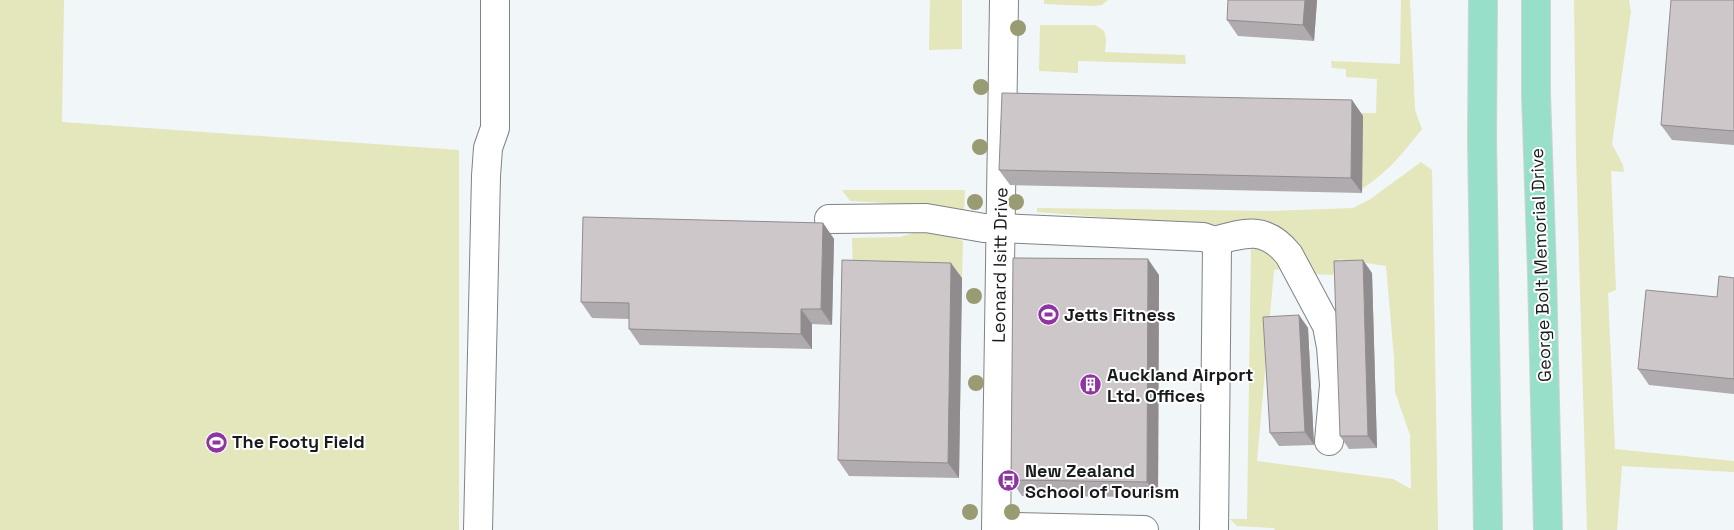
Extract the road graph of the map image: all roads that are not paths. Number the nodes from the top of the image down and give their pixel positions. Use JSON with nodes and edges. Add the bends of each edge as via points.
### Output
{"nodes":[{"id":1,"x":495,"y":0,"type":"edge"},
{"id":2,"x":1004,"y":0,"type":"edge"},
{"id":3,"x":1483,"y":0,"type":"edge"},
{"id":4,"x":1536,"y":0,"type":"edge"},
{"id":5,"x":830,"y":219,"type":"dead end"},
{"id":6,"x":1000,"y":228,"type":"junction"},
{"id":7,"x":1215,"y":241,"type":"junction"},
{"id":8,"x":1329,"y":441,"type":"dead end"},
{"id":9,"x":1005,"y":528,"type":"edge"},
{"id":10,"x":478,"y":530,"type":"edge"},
{"id":11,"x":1129,"y":530,"type":"edge"},
{"id":12,"x":1214,"y":530,"type":"edge"},
{"id":13,"x":1488,"y":530,"type":"edge"},
{"id":14,"x":1548,"y":530,"type":"edge"}],
"edges":[{"from":1,"to":10,"type":"street","via":[[495,128],[488,148],[486,176]]},
{"from":2,"to":6,"type":"street","name":"Leonard Isitt Drive"},
{"from":3,"to":13,"type":"main road"},
{"from":4,"to":14,"type":"main road","name":"George Bolt Memorial Drive"},
{"from":5,"to":6,"type":"street","via":[[926,218]]},
{"from":6,"to":7,"type":"street","via":[[1204,237]]},
{"from":6,"to":9,"type":"street","name":"Leonard Isitt Drive"},
{"from":7,"to":8,"type":"street","via":[[1238,235],[1270,237],[1289,255],[1328,326],[1334,385]]},
{"from":7,"to":12,"type":"street"},
{"from":9,"to":11,"type":"street"}]}
